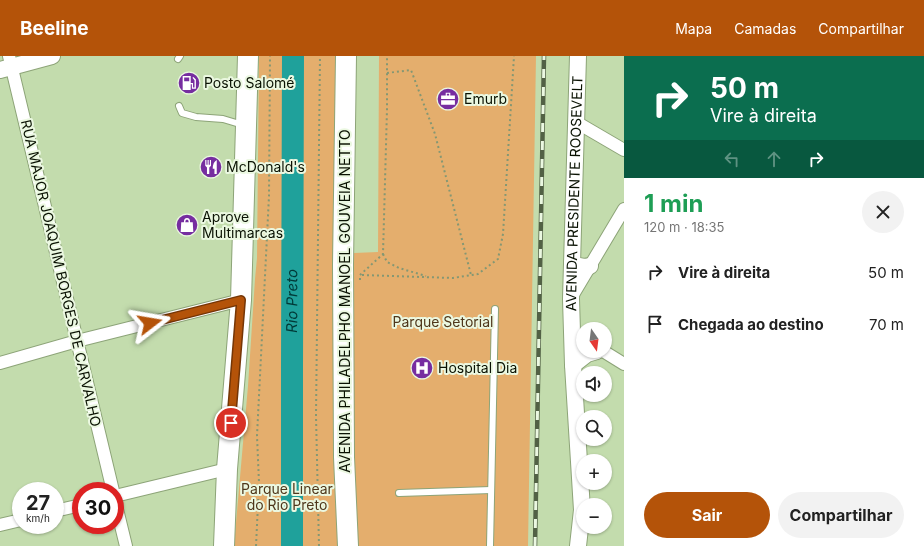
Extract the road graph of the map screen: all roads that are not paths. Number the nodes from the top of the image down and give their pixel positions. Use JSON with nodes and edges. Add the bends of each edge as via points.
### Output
{"nodes":[{"id":1,"x":52,"y":56,"type":"edge"},
{"id":2,"x":248,"y":56,"type":"edge"},
{"id":3,"x":346,"y":56,"type":"edge"},
{"id":4,"x":578,"y":56,"type":"edge"},
{"id":5,"x":7,"y":64,"type":"edge"},
{"id":6,"x":179,"y":106,"type":"dead end"},
{"id":7,"x":576,"y":122,"type":"junction"},
{"id":8,"x":246,"y":126,"type":"junction"},
{"id":9,"x":624,"y":150,"type":"edge"},
{"id":10,"x":624,"y":209,"type":"edge"},
{"id":11,"x":572,"y":263,"type":"junction"},
{"id":12,"x":590,"y":266,"type":"junction"},
{"id":13,"x":571,"y":299,"type":"junction"},
{"id":14,"x":241,"y":300,"type":"junction"},
{"id":15,"x":495,"y":309,"type":"dead end"},
{"id":16,"x":576,"y":329,"type":"edge"},
{"id":17,"x":77,"y":341,"type":"junction"},
{"id":18,"x":576,"y":342,"type":"edge"},
{"id":19,"x":612,"y":357,"type":"edge"},
{"id":20,"x":583,"y":358,"type":"edge"},
{"id":21,"x":0,"y":363,"type":"edge"},
{"id":22,"x":624,"y":364,"type":"edge"},
{"id":23,"x":573,"y":365,"type":"junction"},
{"id":24,"x":227,"y":469,"type":"junction"},
{"id":25,"x":111,"y":482,"type":"edge"},
{"id":26,"x":491,"y":490,"type":"junction"},
{"id":27,"x":399,"y":493,"type":"dead end"},
{"id":28,"x":124,"y":494,"type":"edge"},
{"id":29,"x":12,"y":522,"type":"edge"},
{"id":30,"x":0,"y":525,"type":"edge"},
{"id":31,"x":123,"y":534,"type":"edge"},
{"id":32,"x":126,"y":546,"type":"edge"},
{"id":33,"x":224,"y":546,"type":"edge"},
{"id":34,"x":348,"y":546,"type":"edge"},
{"id":35,"x":490,"y":546,"type":"edge"},
{"id":36,"x":578,"y":546,"type":"edge"}],
"edges":[{"from":1,"to":5,"type":"street"},
{"from":2,"to":8,"type":"main road"},
{"from":3,"to":34,"type":"main road","name":"AVENIDA PHILADELPHO MANOEL GOUVEIA NETTO","via":[[343,259],[344,450]]},
{"from":4,"to":7,"type":"street","name":"AVENIDA PRESIDENTE ROOSEVELT"},
{"from":5,"to":17,"type":"street","name":"RUA MAJOR JOAQUIM BORGES DE CARVALHO"},
{"from":6,"to":8,"type":"lane","via":[[182,113],[223,119]]},
{"from":7,"to":9,"type":"street"},
{"from":7,"to":11,"type":"street","name":"AVENIDA PRESIDENTE ROOSEVELT"},
{"from":8,"to":14,"type":"main road"},
{"from":10,"to":12,"type":"street"},
{"from":11,"to":12,"type":"street","via":[[584,268]]},
{"from":11,"to":13,"type":"street","name":"AVENIDA PRESIDENTE ROOSEVELT"},
{"from":12,"to":13,"type":"street"},
{"from":13,"to":16,"type":"street","name":"AVENIDA PRESIDENTE ROOSEVELT"},
{"from":14,"to":17,"type":"street"},
{"from":14,"to":24,"type":"main road"},
{"from":15,"to":26,"type":"lane"},
{"from":17,"to":21,"type":"street"},
{"from":17,"to":25,"type":"street","name":"RUA MAJOR JOAQUIM BORGES DE CARVALHO"},
{"from":18,"to":23,"type":"street","name":"AVENIDA PRESIDENTE ROOSEVELT"},
{"from":19,"to":22,"type":"street"},
{"from":20,"to":23,"type":"street"},
{"from":23,"to":36,"type":"street","name":"AVENIDA PRESIDENTE ROOSEVELT","via":[[582,510]]},
{"from":24,"to":28,"type":"street"},
{"from":24,"to":33,"type":"main road"},
{"from":26,"to":27,"type":"lane"},
{"from":26,"to":35,"type":"lane"},
{"from":29,"to":30,"type":"street"},
{"from":31,"to":32,"type":"street"}]}
